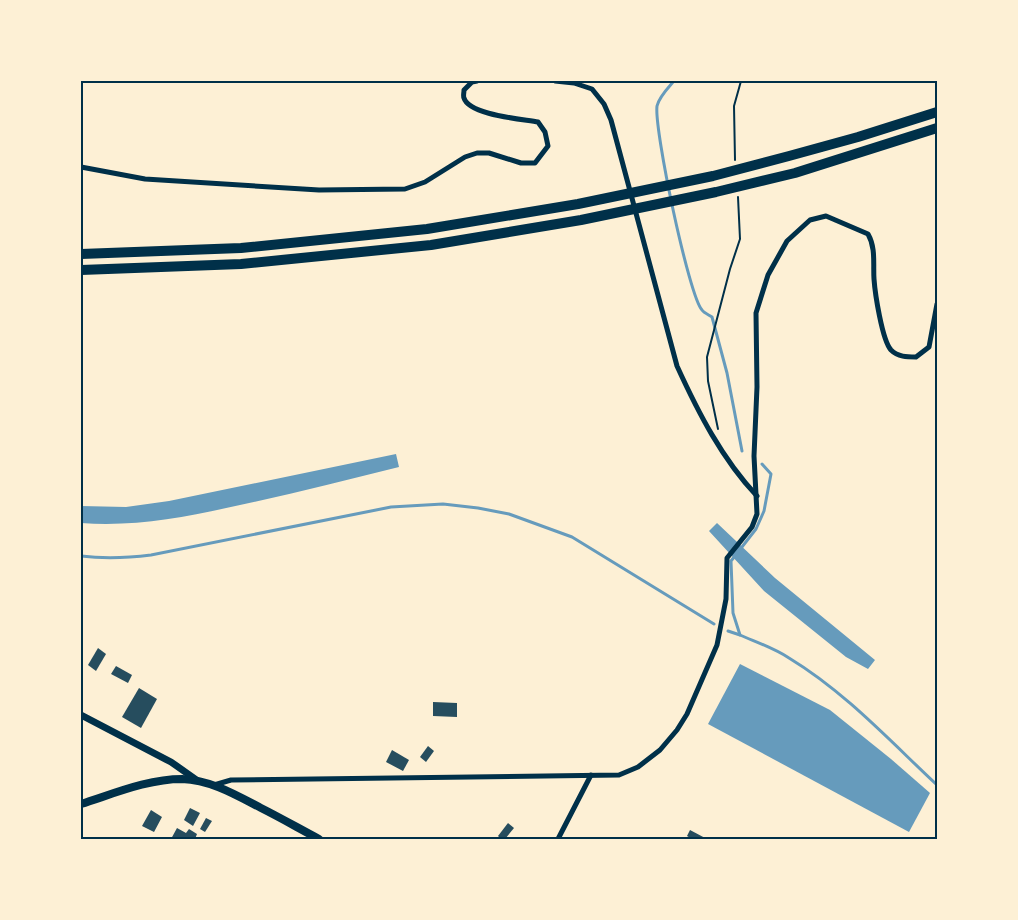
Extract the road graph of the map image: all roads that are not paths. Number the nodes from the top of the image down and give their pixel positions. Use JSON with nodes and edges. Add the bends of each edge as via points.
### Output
{"nodes":[{"id":1,"x":477,"y":81,"type":"edge"},
{"id":2,"x":555,"y":81,"type":"edge"},
{"id":3,"x":937,"y":112,"type":"edge"},
{"id":4,"x":937,"y":128,"type":"edge"},
{"id":5,"x":81,"y":167,"type":"edge"},
{"id":6,"x":81,"y":254,"type":"edge"},
{"id":7,"x":81,"y":270,"type":"edge"},
{"id":8,"x":937,"y":304,"type":"edge"},
{"id":9,"x":757,"y":496,"type":"junction"},
{"id":10,"x":81,"y":715,"type":"edge"},
{"id":11,"x":591,"y":775,"type":"junction"},
{"id":12,"x":199,"y":781,"type":"junction"},
{"id":13,"x":214,"y":785,"type":"junction"},
{"id":14,"x":81,"y":804,"type":"edge"},
{"id":15,"x":319,"y":839,"type":"edge"},
{"id":16,"x":558,"y":839,"type":"edge"}],
"edges":[{"from":1,"to":5,"type":"street","via":[[464,90],[468,105],[484,112],[538,122],[545,132],[548,146],[536,163],[521,163],[489,153],[477,153],[405,190],[319,190],[145,179]]},
{"from":2,"to":9,"type":"street","via":[[592,89],[608,112],[677,366],[718,444],[740,479]]},
{"from":3,"to":6,"type":"highway","via":[[713,176],[578,204],[427,229],[241,248]]},
{"from":4,"to":7,"type":"highway","via":[[795,173],[581,220],[421,246],[242,264]]},
{"from":8,"to":9,"type":"street","via":[[929,347],[916,357],[892,352],[884,332],[868,234],[826,216],[810,220],[787,241],[768,275],[756,314],[754,456]]},
{"from":9,"to":11,"type":"street","via":[[757,514],[752,527],[727,558],[726,599],[717,645],[678,730],[638,767],[619,775]]},
{"from":10,"to":12,"type":"street","via":[[171,762]]},
{"from":11,"to":13,"type":"street","via":[[231,780]]},
{"from":11,"to":16,"type":"street"},
{"from":12,"to":13,"type":"main road"},
{"from":12,"to":14,"type":"main road","via":[[158,782]]},
{"from":13,"to":15,"type":"main road"}]}
